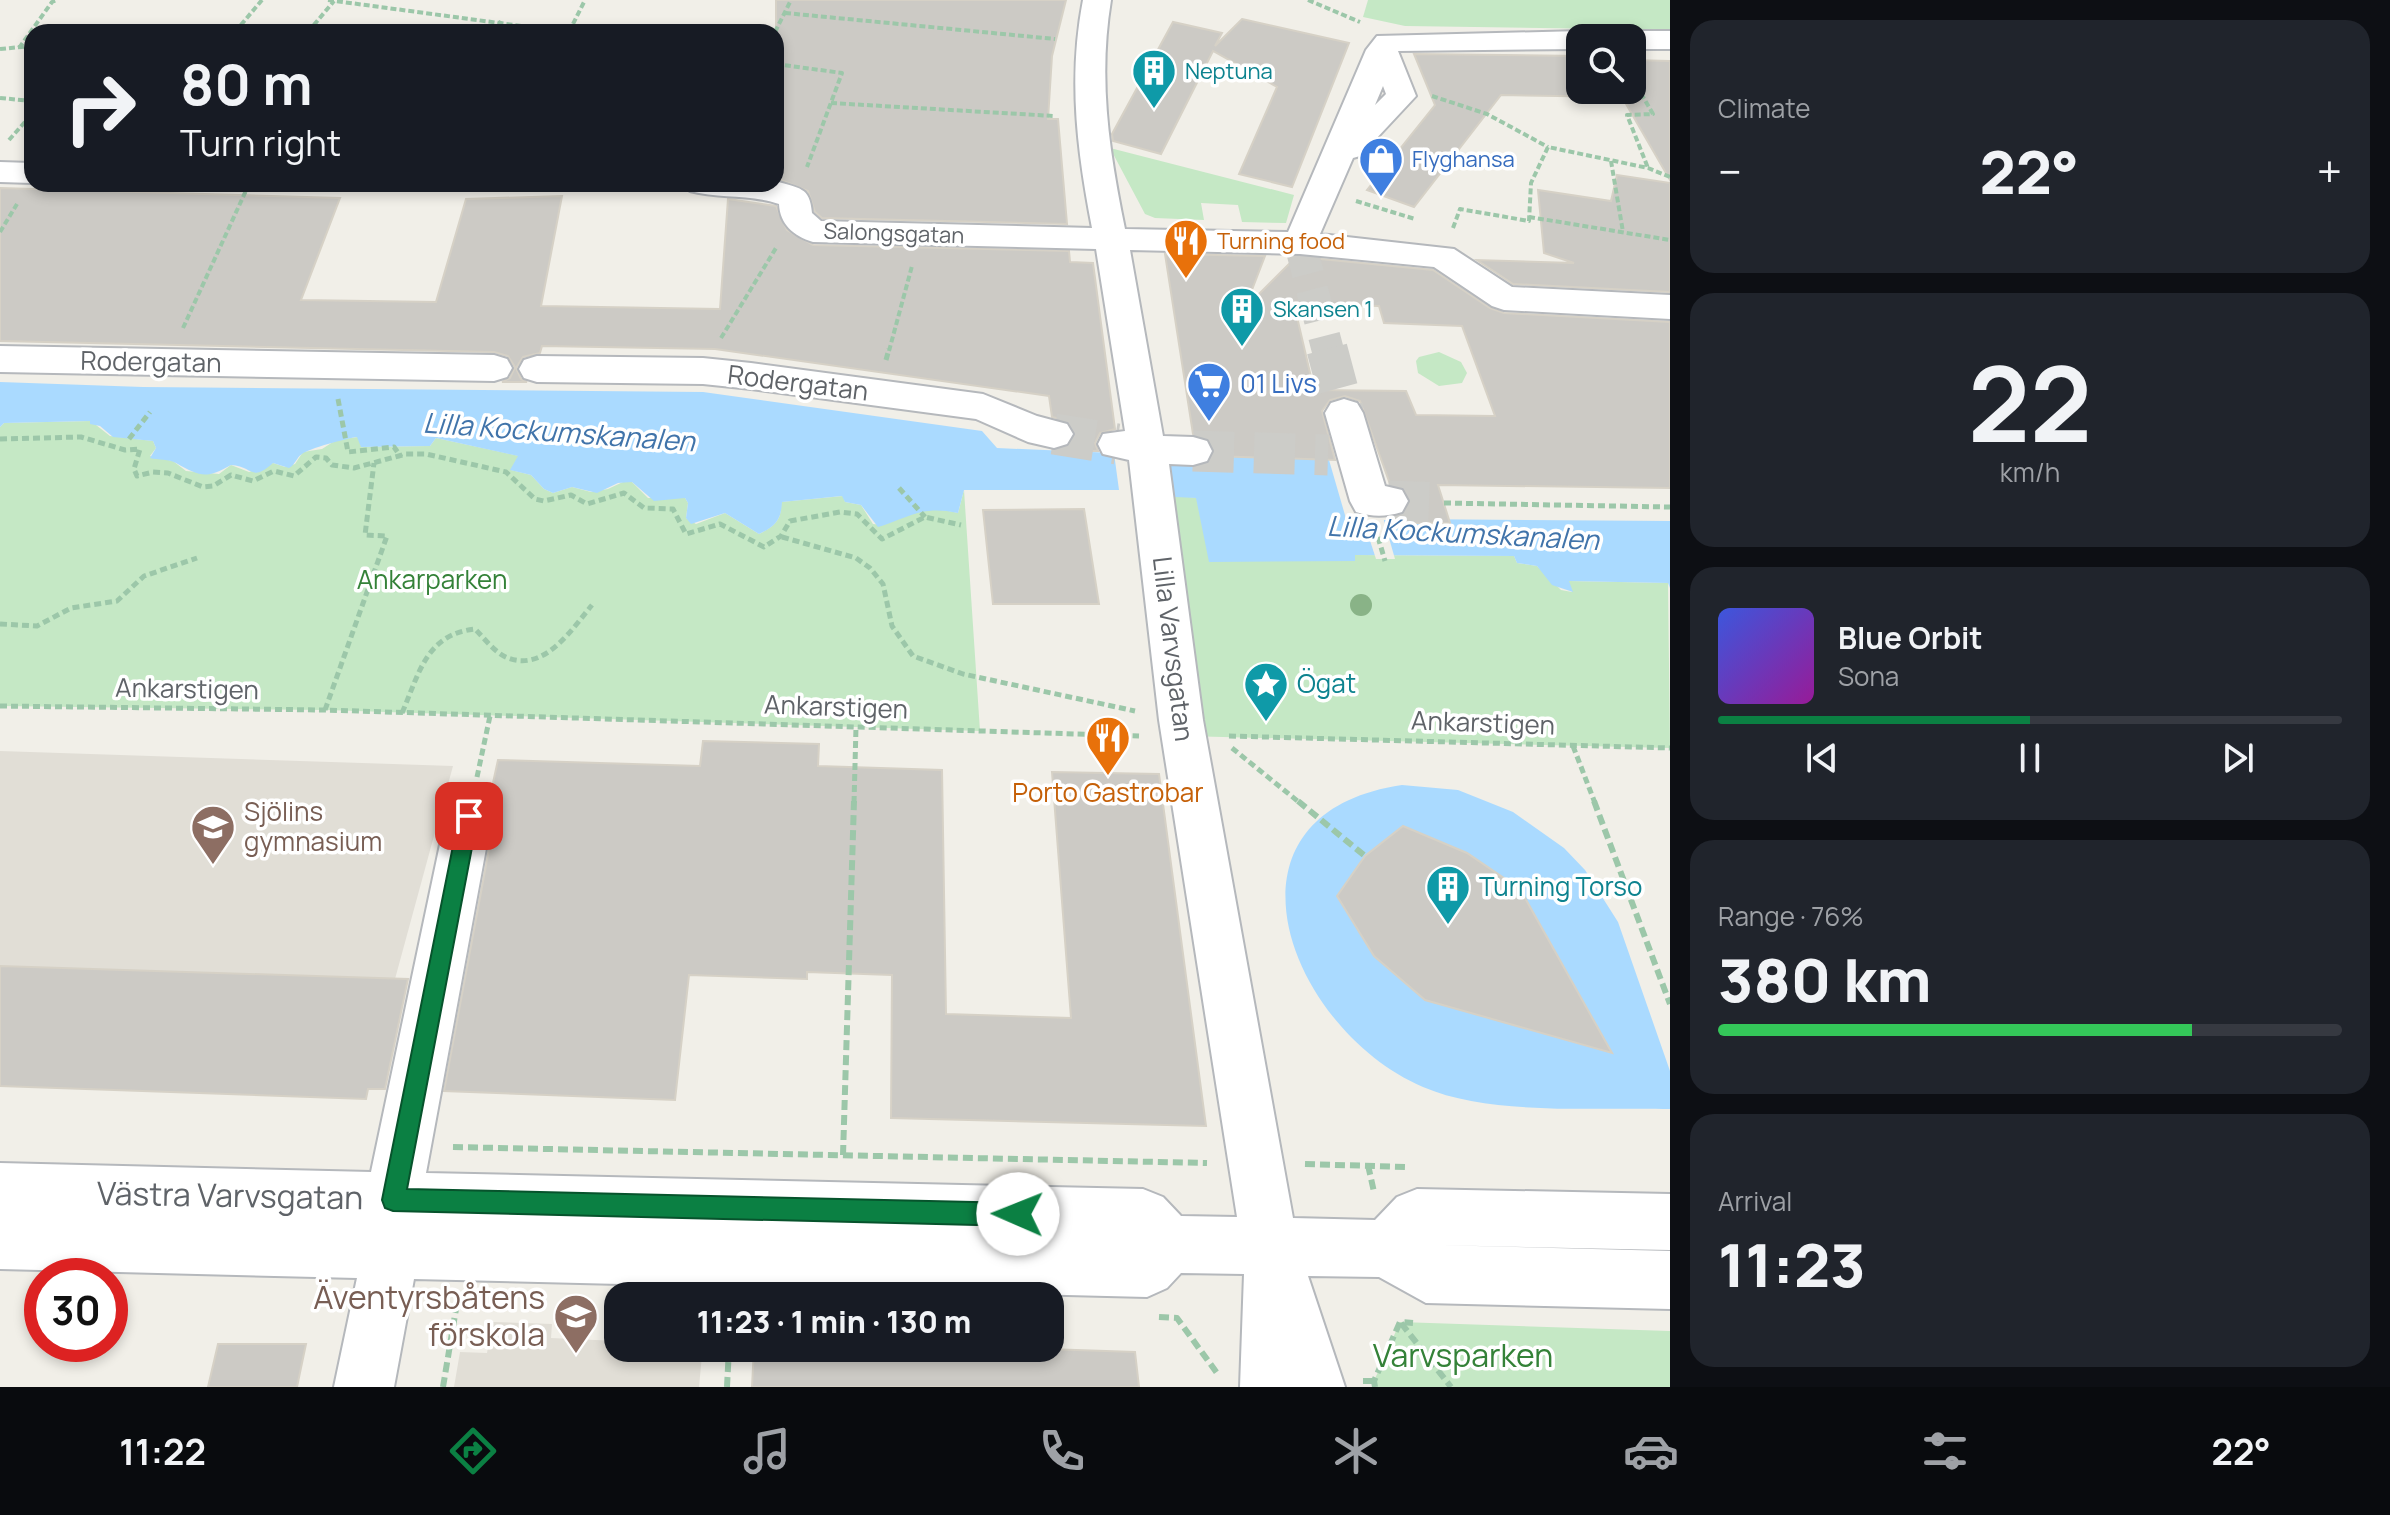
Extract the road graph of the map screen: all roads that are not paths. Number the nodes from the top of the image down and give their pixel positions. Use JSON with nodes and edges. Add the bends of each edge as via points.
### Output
{"nodes":[{"id":1,"x":1097,"y":0,"type":"edge"},
{"id":2,"x":1566,"y":40,"type":"edge"},
{"id":3,"x":1646,"y":40,"type":"edge"},
{"id":4,"x":1670,"y":40,"type":"edge"},
{"id":5,"x":1389,"y":45,"type":"junction"},
{"id":6,"x":1339,"y":159,"type":"junction"},
{"id":7,"x":0,"y":172,"type":"edge"},
{"id":8,"x":24,"y":173,"type":"edge"},
{"id":9,"x":771,"y":192,"type":"edge"},
{"id":10,"x":1111,"y":239,"type":"junction"},
{"id":11,"x":1300,"y":243,"type":"junction"},
{"id":12,"x":1670,"y":307,"type":"edge"},
{"id":13,"x":0,"y":359,"type":"edge"},
{"id":14,"x":494,"y":368,"type":"dead end"},
{"id":15,"x":537,"y":369,"type":"dead end"},
{"id":16,"x":1344,"y":413,"type":"tunnel mouth"},
{"id":17,"x":1054,"y":434,"type":"tunnel mouth"},
{"id":18,"x":1193,"y":451,"type":"tunnel mouth"},
{"id":19,"x":1140,"y":458,"type":"junction"},
{"id":20,"x":1388,"y":501,"type":"tunnel mouth"},
{"id":21,"x":469,"y":816,"type":"road end"},
{"id":22,"x":0,"y":1191,"type":"edge"},
{"id":23,"x":1670,"y":1222,"type":"edge"},
{"id":24,"x":392,"y":1225,"type":"junction"},
{"id":25,"x":0,"y":1241,"type":"edge"},
{"id":26,"x":1270,"y":1246,"type":"junction"},
{"id":27,"x":1387,"y":1249,"type":"junction"},
{"id":28,"x":1670,"y":1280,"type":"edge"},
{"id":29,"x":1292,"y":1382,"type":"edge"},
{"id":30,"x":364,"y":1387,"type":"edge"}],
"edges":[{"from":1,"to":10,"type":"street","name":"Lilla Varvsgatan","via":[[1088,40],[1088,119]]},
{"from":2,"to":5,"type":"street"},
{"from":3,"to":4,"type":"street"},
{"from":5,"to":6,"type":"street"},
{"from":5,"to":6,"type":"street","via":[[1401,96]]},
{"from":6,"to":11,"type":"street"},
{"from":7,"to":8,"type":"street"},
{"from":9,"to":10,"type":"street","name":"Salongsgatan","via":[[796,207],[813,231]]},
{"from":10,"to":11,"type":"street"},
{"from":10,"to":19,"type":"street","name":"Lilla Varvsgatan"},
{"from":11,"to":12,"type":"street","via":[[1442,257],[1504,298]]},
{"from":13,"to":14,"type":"street","name":"Rodergatan"},
{"from":15,"to":17,"type":"street","name":"Rodergatan","via":[[703,371],[983,407]]},
{"from":16,"to":20,"type":"street","via":[[1342,456],[1370,501]]},
{"from":18,"to":19,"type":"street"},
{"from":19,"to":26,"type":"street","name":"Lilla Varvsgatan","via":[[1194,731]]},
{"from":21,"to":24,"type":"street"},
{"from":22,"to":24,"type":"street","name":"Västra Varvsgatan"},
{"from":23,"to":27,"type":"street","via":[[1417,1217]]},
{"from":24,"to":25,"type":"street","name":"Västra Varvsgatan"},
{"from":24,"to":26,"type":"street","name":"Västra Varvsgatan","via":[[1147,1268],[1168,1244]]},
{"from":24,"to":30,"type":"street"},
{"from":26,"to":27,"type":"street","name":"Västra Varvsgatan"},
{"from":26,"to":29,"type":"street","name":"Lilla Varvsgatan"},
{"from":27,"to":28,"type":"street","via":[[1426,1274]]}]}
